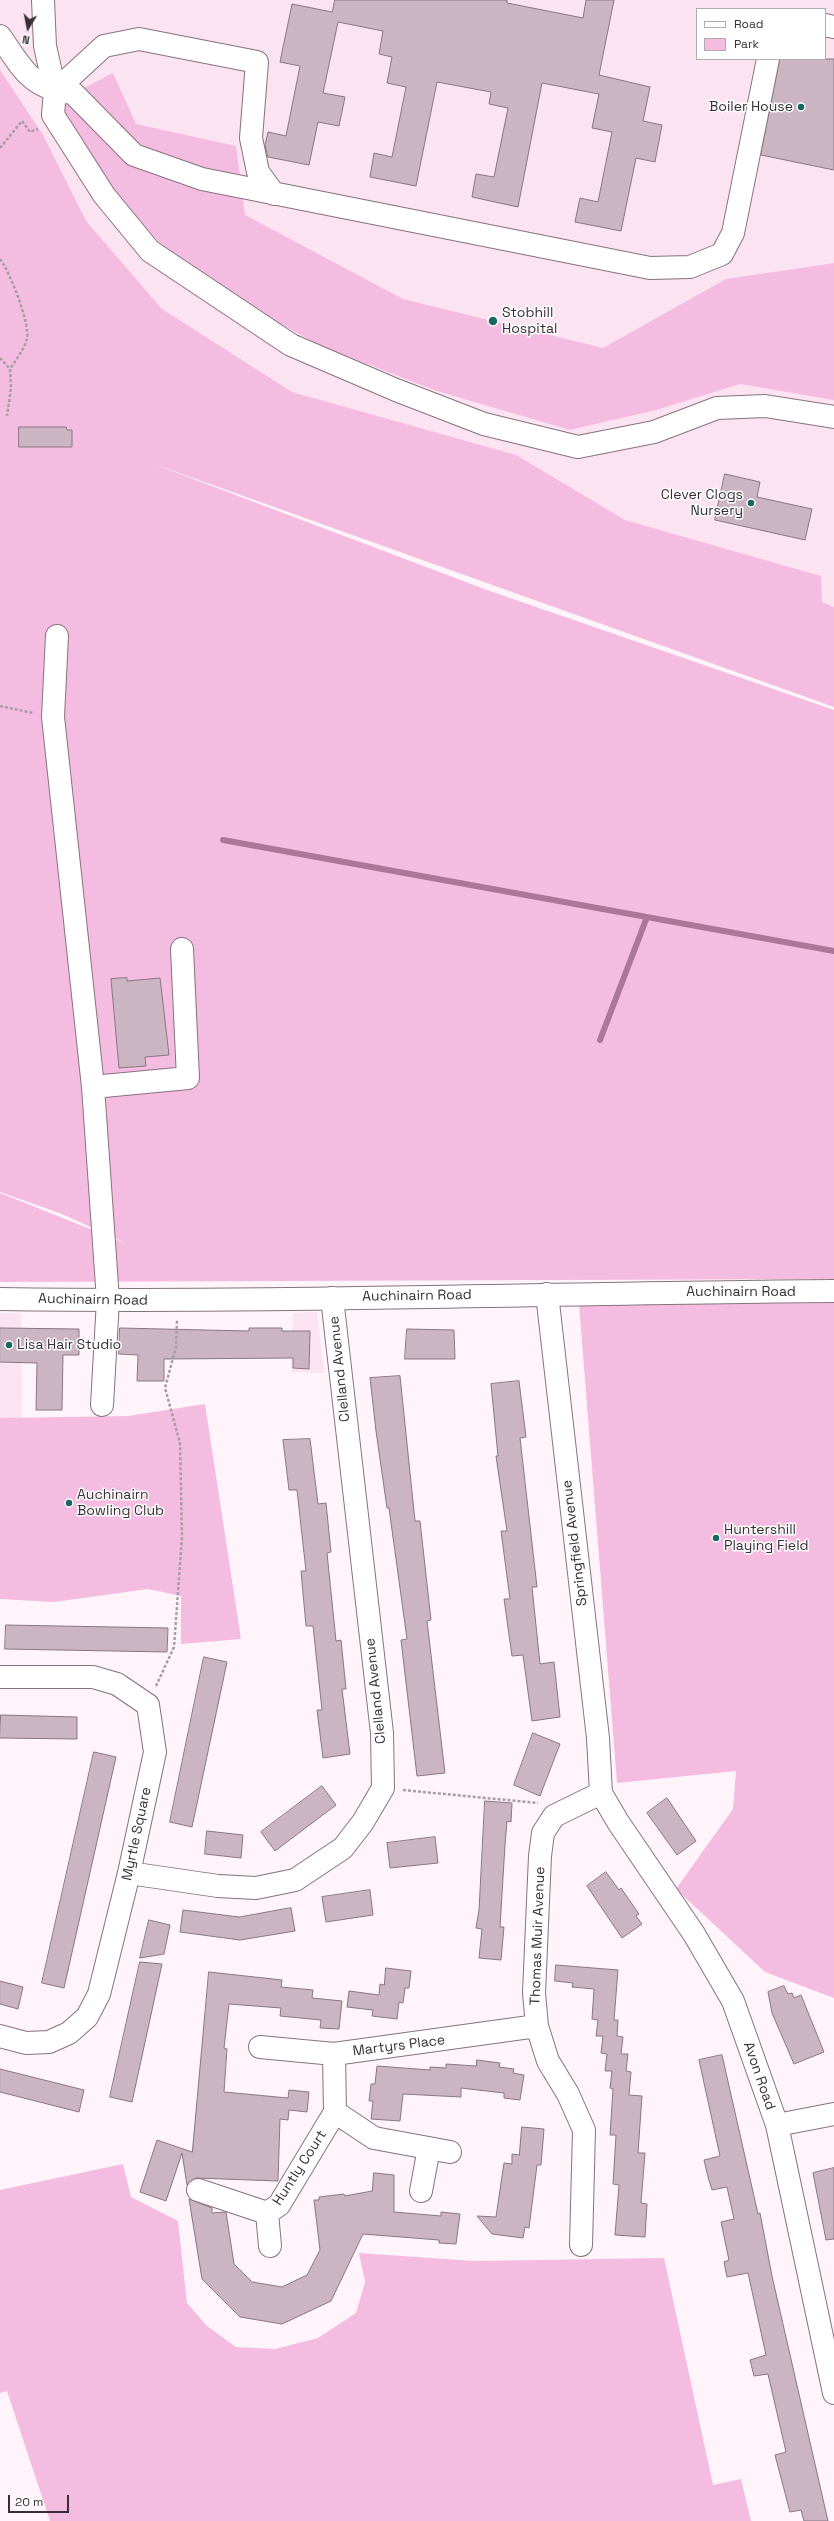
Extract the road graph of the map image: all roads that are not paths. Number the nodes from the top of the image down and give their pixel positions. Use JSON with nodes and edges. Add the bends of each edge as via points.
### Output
{"nodes":[{"id":1,"x":44,"y":0,"type":"edge"},
{"id":2,"x":0,"y":36,"type":"edge"},
{"id":3,"x":768,"y":60,"type":"edge"},
{"id":4,"x":55,"y":91,"type":"junction"},
{"id":5,"x":274,"y":194,"type":"junction"},
{"id":6,"x":834,"y":417,"type":"edge"},
{"id":7,"x":57,"y":636,"type":"dead end"},
{"id":8,"x":182,"y":949,"type":"dead end"},
{"id":9,"x":93,"y":1087,"type":"junction"},
{"id":10,"x":834,"y":1291,"type":"edge"},
{"id":11,"x":547,"y":1294,"type":"junction"},
{"id":12,"x":332,"y":1298,"type":"junction"},
{"id":13,"x":0,"y":1299,"type":"edge"},
{"id":14,"x":108,"y":1300,"type":"junction"},
{"id":15,"x":102,"y":1405,"type":"dead end"},
{"id":16,"x":0,"y":1677,"type":"edge"},
{"id":17,"x":601,"y":1793,"type":"junction"},
{"id":18,"x":129,"y":1873,"type":"junction"},
{"id":19,"x":537,"y":2026,"type":"junction"},
{"id":20,"x":0,"y":2036,"type":"edge"},
{"id":21,"x":260,"y":2047,"type":"dead end"},
{"id":22,"x":334,"y":2054,"type":"junction"},
{"id":23,"x":335,"y":2112,"type":"junction"},
{"id":24,"x":834,"y":2114,"type":"edge"},
{"id":25,"x":776,"y":2125,"type":"junction"},
{"id":26,"x":429,"y":2148,"type":"junction"},
{"id":27,"x":450,"y":2152,"type":"dead end"},
{"id":28,"x":198,"y":2190,"type":"dead end"},
{"id":29,"x":421,"y":2191,"type":"dead end"},
{"id":30,"x":267,"y":2213,"type":"junction"},
{"id":31,"x":581,"y":2245,"type":"dead end"},
{"id":32,"x":270,"y":2246,"type":"dead end"},
{"id":33,"x":834,"y":2393,"type":"edge"}],
"edges":[{"from":1,"to":4,"type":"street","via":[[45,46]]},
{"from":2,"to":4,"type":"street","via":[[27,76]]},
{"from":3,"to":5,"type":"street","via":[[733,233],[722,254],[690,267],[650,268],[614,262]]},
{"from":4,"to":5,"type":"street","via":[[73,93],[134,155],[202,179]]},
{"from":4,"to":5,"type":"street","via":[[104,46],[139,39],[257,62],[251,138],[258,172]]},
{"from":4,"to":6,"type":"street","via":[[53,115],[104,195],[150,251],[291,345],[396,390],[484,424],[578,447],[654,432],[717,408],[765,406]]},
{"from":7,"to":9,"type":"street","via":[[53,717]]},
{"from":8,"to":9,"type":"street","via":[[188,1078]]},
{"from":9,"to":14,"type":"street"},
{"from":10,"to":11,"type":"street","name":"Auchinairn Road"},
{"from":11,"to":12,"type":"street","name":"Auchinairn Road"},
{"from":11,"to":17,"type":"street","name":"Springfield Avenue","via":[[598,1738]]},
{"from":12,"to":14,"type":"street","name":"Auchinairn Road"},
{"from":12,"to":18,"type":"street","name":"Clelland Avenue","via":[[382,1733],[383,1788],[363,1822],[343,1848],[295,1880],[256,1888],[218,1886]]},
{"from":13,"to":14,"type":"street","name":"Auchinairn Road"},
{"from":14,"to":15,"type":"street"},
{"from":16,"to":18,"type":"street","name":"Myrtle Square","via":[[93,1677],[117,1684],[148,1705],[155,1752]]},
{"from":17,"to":19,"type":"street","name":"Thomas Muir Avenue","via":[[554,1816],[543,1833],[534,1993]]},
{"from":17,"to":25,"type":"street","name":"Avon Road","via":[[694,1934],[732,2001]]},
{"from":18,"to":20,"type":"street","name":"Myrtle Square","via":[[99,1994],[87,2016],[69,2033],[49,2042],[26,2043]]},
{"from":19,"to":22,"type":"street","name":"Martyrs Place"},
{"from":19,"to":31,"type":"street","name":"Thomas Muir Avenue","via":[[548,2061],[568,2094],[584,2130]]},
{"from":21,"to":22,"type":"street","name":"Martyrs Place"},
{"from":22,"to":23,"type":"street"},
{"from":23,"to":26,"type":"street","via":[[374,2138]]},
{"from":23,"to":30,"type":"street","name":"Huntly Court","via":[[279,2205]]},
{"from":24,"to":25,"type":"street"},
{"from":25,"to":33,"type":"street","name":"Avon Road"},
{"from":26,"to":27,"type":"street"},
{"from":26,"to":29,"type":"street"},
{"from":28,"to":30,"type":"street"},
{"from":30,"to":32,"type":"street","name":"Huntly Court"}]}
